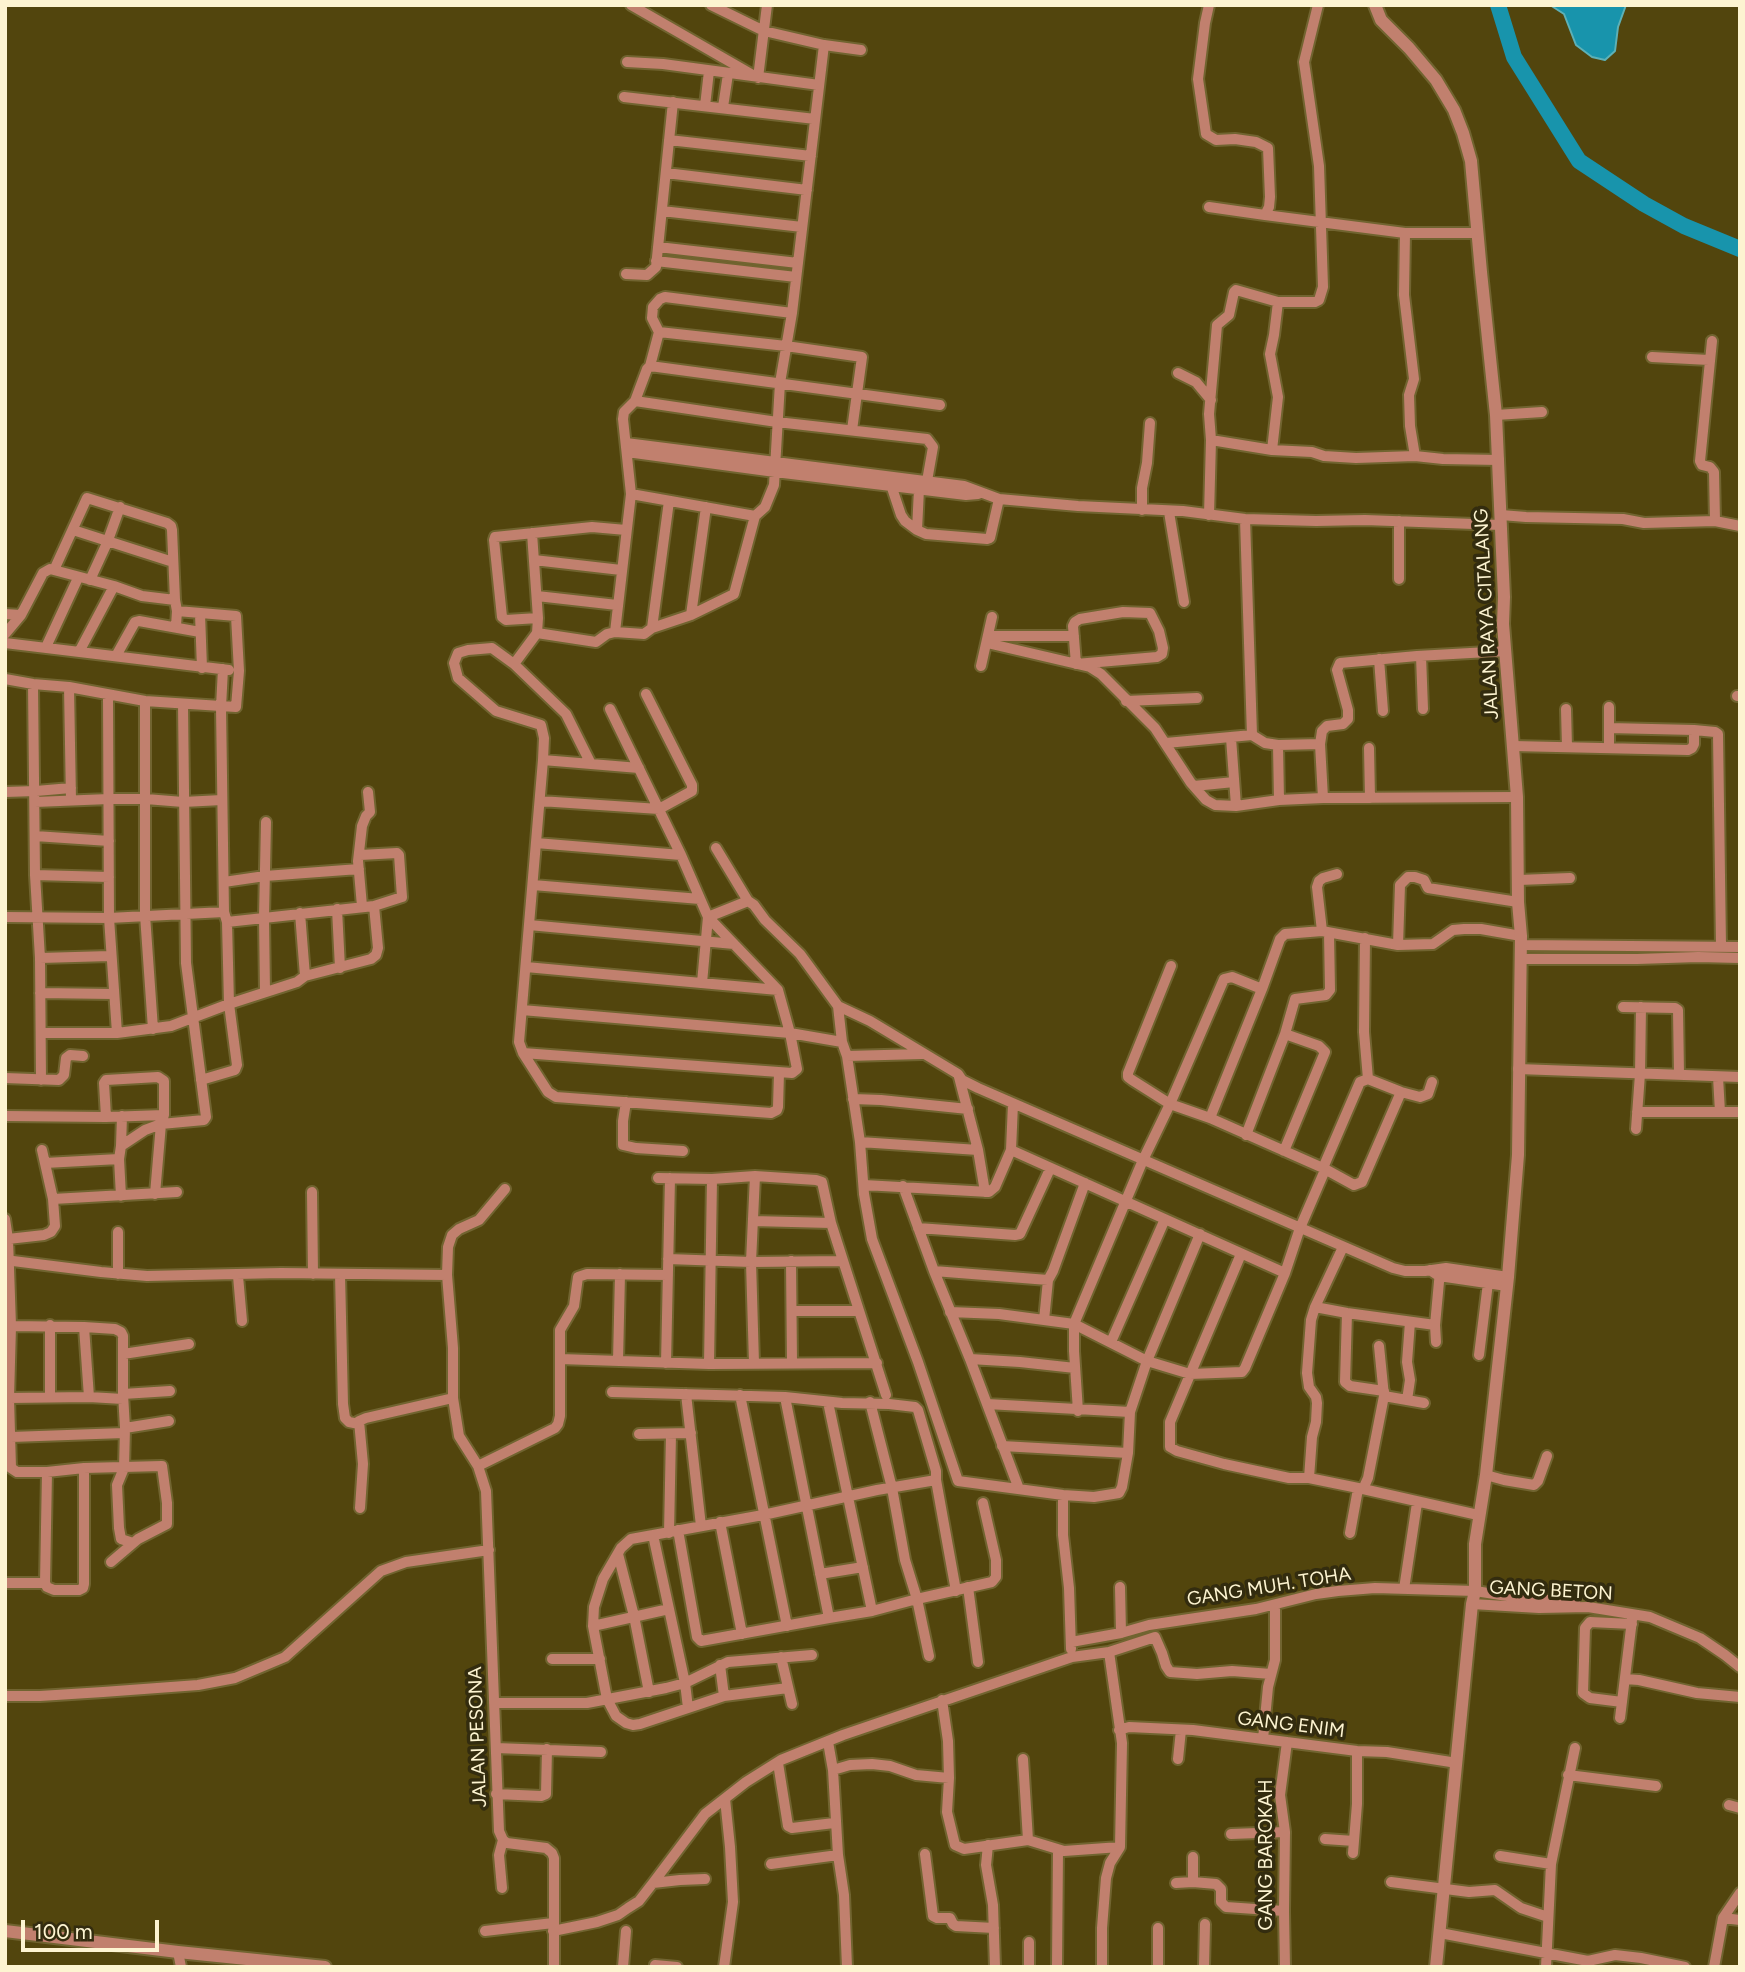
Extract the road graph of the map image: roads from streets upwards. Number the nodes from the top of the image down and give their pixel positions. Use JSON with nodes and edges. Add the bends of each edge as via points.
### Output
{"nodes":[{"id":1,"x":631,"y":5,"type":"edge"},
{"id":2,"x":711,"y":5,"type":"edge"},
{"id":3,"x":767,"y":5,"type":"edge"},
{"id":4,"x":1209,"y":5,"type":"edge"},
{"id":5,"x":1318,"y":5,"type":"edge"},
{"id":6,"x":1375,"y":5,"type":"edge"},
{"id":7,"x":764,"y":31,"type":"junction"},
{"id":8,"x":824,"y":45,"type":"junction"},
{"id":9,"x":861,"y":50,"type":"dead end"},
{"id":10,"x":720,"y":56,"type":"junction"},
{"id":11,"x":628,"y":62,"type":"dead end"},
{"id":12,"x":711,"y":72,"type":"junction"},
{"id":13,"x":728,"y":74,"type":"junction"},
{"id":14,"x":758,"y":78,"type":"junction"},
{"id":15,"x":819,"y":85,"type":"junction"},
{"id":16,"x":624,"y":97,"type":"dead end"},
{"id":17,"x":673,"y":102,"type":"junction"},
{"id":18,"x":705,"y":106,"type":"junction"},
{"id":19,"x":723,"y":107,"type":"junction"},
{"id":20,"x":815,"y":119,"type":"junction"},
{"id":21,"x":669,"y":139,"type":"junction"},
{"id":22,"x":811,"y":156,"type":"junction"},
{"id":23,"x":666,"y":173,"type":"junction"},
{"id":24,"x":807,"y":190,"type":"junction"},
{"id":25,"x":1209,"y":207,"type":"dead end"},
{"id":26,"x":662,"y":211,"type":"junction"},
{"id":27,"x":1265,"y":215,"type":"junction"},
{"id":28,"x":1320,"y":223,"type":"junction"},
{"id":29,"x":802,"y":227,"type":"junction"},
{"id":30,"x":1405,"y":233,"type":"junction"},
{"id":31,"x":1477,"y":233,"type":"junction"},
{"id":32,"x":658,"y":247,"type":"junction"},
{"id":33,"x":656,"y":261,"type":"junction"},
{"id":34,"x":798,"y":263,"type":"junction"},
{"id":35,"x":626,"y":274,"type":"dead end"},
{"id":36,"x":796,"y":277,"type":"junction"},
{"id":37,"x":1278,"y":302,"type":"junction"},
{"id":38,"x":792,"y":313,"type":"junction"},
{"id":39,"x":659,"y":332,"type":"junction"},
{"id":40,"x":1712,"y":341,"type":"dead end"},
{"id":41,"x":786,"y":346,"type":"junction"},
{"id":42,"x":1652,"y":356,"type":"dead end"},
{"id":43,"x":1709,"y":360,"type":"junction"},
{"id":44,"x":650,"y":366,"type":"junction"},
{"id":45,"x":1178,"y":373,"type":"dead end"},
{"id":46,"x":780,"y":383,"type":"junction"},
{"id":47,"x":857,"y":393,"type":"junction"},
{"id":48,"x":1211,"y":400,"type":"junction"},
{"id":49,"x":635,"y":401,"type":"junction"},
{"id":50,"x":940,"y":405,"type":"dead end"},
{"id":51,"x":1542,"y":412,"type":"dead end"},
{"id":52,"x":1496,"y":415,"type":"junction"},
{"id":53,"x":777,"y":422,"type":"junction"},
{"id":54,"x":1150,"y":423,"type":"dead end"},
{"id":55,"x":852,"y":430,"type":"junction"},
{"id":56,"x":1211,"y":440,"type":"junction"},
{"id":57,"x":626,"y":447,"type":"junction"},
{"id":58,"x":1272,"y":450,"type":"junction"},
{"id":59,"x":1415,"y":456,"type":"junction"},
{"id":60,"x":1499,"y":460,"type":"junction"},
{"id":61,"x":774,"y":468,"type":"junction"},
{"id":62,"x":891,"y":485,"type":"junction"},
{"id":63,"x":923,"y":485,"type":"junction"},
{"id":64,"x":631,"y":494,"type":"junction"},
{"id":65,"x":999,"y":499,"type":"junction"},
{"id":66,"x":670,"y":501,"type":"junction"},
{"id":67,"x":120,"y":507,"type":"junction"},
{"id":68,"x":706,"y":507,"type":"junction"},
{"id":69,"x":1142,"y":510,"type":"junction"},
{"id":70,"x":1169,"y":512,"type":"junction"},
{"id":71,"x":1209,"y":515,"type":"junction"},
{"id":72,"x":755,"y":516,"type":"junction"},
{"id":73,"x":1245,"y":519,"type":"junction"},
{"id":74,"x":1501,"y":520,"type":"junction"},
{"id":75,"x":1399,"y":521,"type":"junction"},
{"id":76,"x":1715,"y":521,"type":"junction"},
{"id":77,"x":1740,"y":526,"type":"edge"},
{"id":78,"x":73,"y":530,"type":"junction"},
{"id":79,"x":626,"y":530,"type":"junction"},
{"id":80,"x":917,"y":530,"type":"junction"},
{"id":81,"x":532,"y":533,"type":"junction"},
{"id":82,"x":107,"y":543,"type":"junction"},
{"id":83,"x":534,"y":560,"type":"junction"},
{"id":84,"x":173,"y":562,"type":"junction"},
{"id":85,"x":54,"y":570,"type":"junction"},
{"id":86,"x":621,"y":570,"type":"junction"},
{"id":87,"x":84,"y":579,"type":"junction"},
{"id":88,"x":1399,"y":579,"type":"dead end"},
{"id":89,"x":114,"y":586,"type":"junction"},
{"id":90,"x":537,"y":596,"type":"junction"},
{"id":91,"x":1184,"y":602,"type":"dead end"},
{"id":92,"x":176,"y":606,"type":"junction"},
{"id":93,"x":617,"y":606,"type":"junction"},
{"id":94,"x":5,"y":614,"type":"edge"},
{"id":95,"x":200,"y":614,"type":"junction"},
{"id":96,"x":21,"y":615,"type":"junction"},
{"id":97,"x":691,"y":615,"type":"junction"},
{"id":98,"x":992,"y":617,"type":"dead end"},
{"id":99,"x":538,"y":618,"type":"junction"},
{"id":100,"x":176,"y":626,"type":"junction"},
{"id":101,"x":652,"y":628,"type":"junction"},
{"id":102,"x":200,"y":632,"type":"junction"},
{"id":103,"x":615,"y":632,"type":"junction"},
{"id":104,"x":5,"y":635,"type":"edge"},
{"id":105,"x":535,"y":636,"type":"junction"},
{"id":106,"x":1074,"y":636,"type":"junction"},
{"id":107,"x":988,"y":639,"type":"junction"},
{"id":108,"x":5,"y":643,"type":"edge"},
{"id":109,"x":46,"y":647,"type":"junction"},
{"id":110,"x":1506,"y":651,"type":"junction"},
{"id":111,"x":79,"y":652,"type":"junction"},
{"id":112,"x":116,"y":656,"type":"junction"},
{"id":113,"x":1421,"y":656,"type":"junction"},
{"id":114,"x":1379,"y":659,"type":"junction"},
{"id":115,"x":517,"y":661,"type":"junction"},
{"id":116,"x":1076,"y":664,"type":"junction"},
{"id":117,"x":981,"y":666,"type":"dead end"},
{"id":118,"x":202,"y":668,"type":"junction"},
{"id":119,"x":223,"y":669,"type":"junction"},
{"id":120,"x":239,"y":671,"type":"junction"},
{"id":121,"x":5,"y":679,"type":"edge"},
{"id":122,"x":33,"y":684,"type":"junction"},
{"id":123,"x":69,"y":687,"type":"junction"},
{"id":124,"x":646,"y":694,"type":"dead end"},
{"id":125,"x":108,"y":695,"type":"junction"},
{"id":126,"x":1197,"y":698,"type":"dead end"},
{"id":127,"x":145,"y":701,"type":"junction"},
{"id":128,"x":1126,"y":701,"type":"junction"},
{"id":129,"x":183,"y":704,"type":"junction"},
{"id":130,"x":221,"y":707,"type":"junction"},
{"id":131,"x":1609,"y":707,"type":"dead end"},
{"id":132,"x":610,"y":709,"type":"dead end"},
{"id":133,"x":1423,"y":709,"type":"dead end"},
{"id":134,"x":1566,"y":709,"type":"dead end"},
{"id":135,"x":1383,"y":711,"type":"dead end"},
{"id":136,"x":1609,"y":728,"type":"junction"},
{"id":137,"x":1694,"y":730,"type":"junction"},
{"id":138,"x":1252,"y":735,"type":"junction"},
{"id":139,"x":1231,"y":738,"type":"junction"},
{"id":140,"x":1166,"y":743,"type":"junction"},
{"id":141,"x":1320,"y":744,"type":"junction"},
{"id":142,"x":1278,"y":745,"type":"junction"},
{"id":143,"x":1513,"y":746,"type":"junction"},
{"id":144,"x":1567,"y":747,"type":"junction"},
{"id":145,"x":1609,"y":747,"type":"junction"},
{"id":146,"x":1369,"y":748,"type":"dead end"},
{"id":147,"x":543,"y":760,"type":"junction"},
{"id":148,"x":591,"y":764,"type":"junction"},
{"id":149,"x":639,"y":768,"type":"junction"},
{"id":150,"x":1234,"y":782,"type":"junction"},
{"id":151,"x":1194,"y":786,"type":"junction"},
{"id":152,"x":5,"y":792,"type":"edge"},
{"id":153,"x":368,"y":792,"type":"dead end"},
{"id":154,"x":71,"y":794,"type":"junction"},
{"id":155,"x":35,"y":797,"type":"junction"},
{"id":156,"x":1517,"y":797,"type":"junction"},
{"id":157,"x":1323,"y":798,"type":"junction"},
{"id":158,"x":1370,"y":798,"type":"junction"},
{"id":159,"x":109,"y":799,"type":"junction"},
{"id":160,"x":146,"y":799,"type":"junction"},
{"id":161,"x":222,"y":800,"type":"junction"},
{"id":162,"x":1279,"y":800,"type":"junction"},
{"id":163,"x":540,"y":801,"type":"junction"},
{"id":164,"x":183,"y":802,"type":"junction"},
{"id":165,"x":1236,"y":806,"type":"junction"},
{"id":166,"x":659,"y":809,"type":"junction"},
{"id":167,"x":266,"y":822,"type":"dead end"},
{"id":168,"x":35,"y":836,"type":"junction"},
{"id":169,"x":109,"y":841,"type":"junction"},
{"id":170,"x":536,"y":843,"type":"junction"},
{"id":171,"x":716,"y":849,"type":"dead end"},
{"id":172,"x":360,"y":855,"type":"junction"},
{"id":173,"x":681,"y":855,"type":"junction"},
{"id":174,"x":359,"y":869,"type":"junction"},
{"id":175,"x":1337,"y":874,"type":"dead end"},
{"id":176,"x":35,"y":875,"type":"junction"},
{"id":177,"x":265,"y":876,"type":"junction"},
{"id":178,"x":109,"y":877,"type":"junction"},
{"id":179,"x":1570,"y":878,"type":"dead end"},
{"id":180,"x":1519,"y":880,"type":"junction"},
{"id":181,"x":224,"y":882,"type":"junction"},
{"id":182,"x":533,"y":885,"type":"junction"},
{"id":183,"x":700,"y":899,"type":"junction"},
{"id":184,"x":748,"y":901,"type":"junction"},
{"id":185,"x":1518,"y":902,"type":"junction"},
{"id":186,"x":362,"y":906,"type":"junction"},
{"id":187,"x":374,"y":906,"type":"junction"},
{"id":188,"x":337,"y":909,"type":"junction"},
{"id":189,"x":186,"y":913,"type":"junction"},
{"id":190,"x":300,"y":913,"type":"junction"},
{"id":191,"x":145,"y":915,"type":"junction"},
{"id":192,"x":38,"y":916,"type":"junction"},
{"id":193,"x":5,"y":917,"type":"edge"},
{"id":194,"x":225,"y":917,"type":"junction"},
{"id":195,"x":264,"y":917,"type":"junction"},
{"id":196,"x":109,"y":918,"type":"junction"},
{"id":197,"x":708,"y":918,"type":"junction"},
{"id":198,"x":529,"y":925,"type":"junction"},
{"id":199,"x":1325,"y":932,"type":"junction"},
{"id":200,"x":1365,"y":938,"type":"junction"},
{"id":201,"x":1520,"y":940,"type":"junction"},
{"id":202,"x":706,"y":942,"type":"junction"},
{"id":203,"x":734,"y":944,"type":"junction"},
{"id":204,"x":1398,"y":945,"type":"junction"},
{"id":205,"x":1721,"y":946,"type":"junction"},
{"id":206,"x":1636,"y":947,"type":"junction"},
{"id":207,"x":1740,"y":947,"type":"edge"},
{"id":208,"x":110,"y":956,"type":"junction"},
{"id":209,"x":40,"y":958,"type":"junction"},
{"id":210,"x":1740,"y":958,"type":"edge"},
{"id":211,"x":1520,"y":959,"type":"junction"},
{"id":212,"x":1637,"y":959,"type":"junction"},
{"id":213,"x":1171,"y":966,"type":"dead end"},
{"id":214,"x":526,"y":967,"type":"junction"},
{"id":215,"x":340,"y":968,"type":"junction"},
{"id":216,"x":306,"y":976,"type":"junction"},
{"id":217,"x":702,"y":983,"type":"junction"},
{"id":218,"x":1262,"y":989,"type":"junction"},
{"id":219,"x":778,"y":990,"type":"junction"},
{"id":220,"x":265,"y":992,"type":"junction"},
{"id":221,"x":40,"y":993,"type":"junction"},
{"id":222,"x":113,"y":994,"type":"junction"},
{"id":223,"x":229,"y":1004,"type":"junction"},
{"id":224,"x":838,"y":1006,"type":"junction"},
{"id":225,"x":1623,"y":1007,"type":"dead end"},
{"id":226,"x":1641,"y":1007,"type":"junction"},
{"id":227,"x":522,"y":1010,"type":"junction"},
{"id":228,"x":192,"y":1017,"type":"junction"},
{"id":229,"x":153,"y":1029,"type":"junction"},
{"id":230,"x":117,"y":1032,"type":"junction"},
{"id":231,"x":41,"y":1033,"type":"junction"},
{"id":232,"x":790,"y":1033,"type":"junction"},
{"id":233,"x":1286,"y":1034,"type":"junction"},
{"id":234,"x":842,"y":1042,"type":"junction"},
{"id":235,"x":523,"y":1053,"type":"junction"},
{"id":236,"x":924,"y":1054,"type":"junction"},
{"id":237,"x":83,"y":1056,"type":"dead end"},
{"id":238,"x":847,"y":1056,"type":"junction"},
{"id":239,"x":1518,"y":1069,"type":"junction"},
{"id":240,"x":5,"y":1071,"type":"edge"},
{"id":241,"x":779,"y":1073,"type":"junction"},
{"id":242,"x":958,"y":1074,"type":"junction"},
{"id":243,"x":1640,"y":1074,"type":"junction"},
{"id":244,"x":1679,"y":1074,"type":"junction"},
{"id":245,"x":1718,"y":1077,"type":"junction"},
{"id":246,"x":1740,"y":1077,"type":"edge"},
{"id":247,"x":6,"y":1078,"type":"edge"},
{"id":248,"x":1368,"y":1079,"type":"junction"},
{"id":249,"x":41,"y":1080,"type":"junction"},
{"id":250,"x":201,"y":1080,"type":"junction"},
{"id":251,"x":1432,"y":1082,"type":"dead end"},
{"id":252,"x":1401,"y":1092,"type":"junction"},
{"id":253,"x":853,"y":1099,"type":"junction"},
{"id":254,"x":626,"y":1102,"type":"junction"},
{"id":255,"x":1013,"y":1104,"type":"junction"},
{"id":256,"x":1170,"y":1104,"type":"junction"},
{"id":257,"x":968,"y":1110,"type":"junction"},
{"id":258,"x":1637,"y":1112,"type":"junction"},
{"id":259,"x":1720,"y":1112,"type":"junction"},
{"id":260,"x":1740,"y":1112,"type":"edge"},
{"id":261,"x":5,"y":1116,"type":"edge"},
{"id":262,"x":122,"y":1116,"type":"junction"},
{"id":263,"x":106,"y":1117,"type":"junction"},
{"id":264,"x":1210,"y":1118,"type":"junction"},
{"id":265,"x":163,"y":1119,"type":"junction"},
{"id":266,"x":1636,"y":1129,"type":"dead end"},
{"id":267,"x":1246,"y":1135,"type":"junction"},
{"id":268,"x":860,"y":1142,"type":"junction"},
{"id":269,"x":121,"y":1146,"type":"junction"},
{"id":270,"x":42,"y":1150,"type":"dead end"},
{"id":271,"x":978,"y":1150,"type":"junction"},
{"id":272,"x":1011,"y":1150,"type":"junction"},
{"id":273,"x":683,"y":1151,"type":"dead end"},
{"id":274,"x":1283,"y":1151,"type":"junction"},
{"id":275,"x":119,"y":1158,"type":"junction"},
{"id":276,"x":1143,"y":1160,"type":"junction"},
{"id":277,"x":45,"y":1163,"type":"junction"},
{"id":278,"x":1050,"y":1169,"type":"junction"},
{"id":279,"x":1324,"y":1169,"type":"junction"},
{"id":280,"x":755,"y":1176,"type":"junction"},
{"id":281,"x":658,"y":1178,"type":"dead end"},
{"id":282,"x":670,"y":1178,"type":"junction"},
{"id":283,"x":712,"y":1179,"type":"junction"},
{"id":284,"x":1085,"y":1183,"type":"junction"},
{"id":285,"x":864,"y":1185,"type":"junction"},
{"id":286,"x":903,"y":1186,"type":"junction"},
{"id":287,"x":505,"y":1189,"type":"dead end"},
{"id":288,"x":177,"y":1192,"type":"dead end"},
{"id":289,"x":312,"y":1192,"type":"dead end"},
{"id":290,"x":985,"y":1192,"type":"junction"},
{"id":291,"x":155,"y":1194,"type":"junction"},
{"id":292,"x":121,"y":1196,"type":"junction"},
{"id":293,"x":53,"y":1199,"type":"junction"},
{"id":294,"x":1126,"y":1202,"type":"junction"},
{"id":295,"x":5,"y":1219,"type":"edge"},
{"id":296,"x":1165,"y":1219,"type":"junction"},
{"id":297,"x":753,"y":1221,"type":"junction"},
{"id":298,"x":831,"y":1223,"type":"junction"},
{"id":299,"x":918,"y":1228,"type":"junction"},
{"id":300,"x":1300,"y":1228,"type":"junction"},
{"id":301,"x":118,"y":1232,"type":"dead end"},
{"id":302,"x":1200,"y":1234,"type":"junction"},
{"id":303,"x":8,"y":1238,"type":"junction"},
{"id":304,"x":1343,"y":1247,"type":"junction"},
{"id":305,"x":1241,"y":1254,"type":"junction"},
{"id":306,"x":668,"y":1259,"type":"junction"},
{"id":307,"x":7,"y":1260,"type":"edge"},
{"id":308,"x":711,"y":1261,"type":"junction"},
{"id":309,"x":791,"y":1261,"type":"junction"},
{"id":310,"x":843,"y":1261,"type":"junction"},
{"id":311,"x":751,"y":1262,"type":"junction"},
{"id":312,"x":934,"y":1271,"type":"junction"},
{"id":313,"x":1436,"y":1271,"type":"junction"},
{"id":314,"x":1285,"y":1273,"type":"junction"},
{"id":315,"x":118,"y":1274,"type":"junction"},
{"id":316,"x":313,"y":1274,"type":"junction"},
{"id":317,"x":340,"y":1274,"type":"junction"},
{"id":318,"x":620,"y":1274,"type":"junction"},
{"id":319,"x":447,"y":1275,"type":"junction"},
{"id":320,"x":668,"y":1275,"type":"junction"},
{"id":321,"x":238,"y":1276,"type":"junction"},
{"id":322,"x":1508,"y":1278,"type":"junction"},
{"id":323,"x":1048,"y":1280,"type":"junction"},
{"id":324,"x":1488,"y":1283,"type":"junction"},
{"id":325,"x":1315,"y":1307,"type":"junction"},
{"id":326,"x":793,"y":1311,"type":"junction"},
{"id":327,"x":859,"y":1311,"type":"junction"},
{"id":328,"x":950,"y":1312,"type":"junction"},
{"id":329,"x":1347,"y":1313,"type":"junction"},
{"id":330,"x":242,"y":1321,"type":"dead end"},
{"id":331,"x":1044,"y":1321,"type":"junction"},
{"id":332,"x":1409,"y":1322,"type":"junction"},
{"id":333,"x":1074,"y":1324,"type":"junction"},
{"id":334,"x":50,"y":1325,"type":"junction"},
{"id":335,"x":1435,"y":1325,"type":"junction"},
{"id":336,"x":11,"y":1326,"type":"junction"},
{"id":337,"x":84,"y":1327,"type":"junction"},
{"id":338,"x":1111,"y":1342,"type":"junction"},
{"id":339,"x":1436,"y":1342,"type":"dead end"},
{"id":340,"x":189,"y":1344,"type":"dead end"},
{"id":341,"x":1379,"y":1346,"type":"dead end"},
{"id":342,"x":123,"y":1354,"type":"junction"},
{"id":343,"x":1479,"y":1355,"type":"dead end"},
{"id":344,"x":560,"y":1359,"type":"junction"},
{"id":345,"x":971,"y":1359,"type":"junction"},
{"id":346,"x":618,"y":1361,"type":"junction"},
{"id":347,"x":1147,"y":1361,"type":"junction"},
{"id":348,"x":666,"y":1363,"type":"junction"},
{"id":349,"x":754,"y":1363,"type":"junction"},
{"id":350,"x":792,"y":1363,"type":"junction"},
{"id":351,"x":877,"y":1363,"type":"junction"},
{"id":352,"x":709,"y":1364,"type":"junction"},
{"id":353,"x":1075,"y":1368,"type":"junction"},
{"id":354,"x":1190,"y":1374,"type":"junction"},
{"id":355,"x":170,"y":1391,"type":"dead end"},
{"id":356,"x":612,"y":1392,"type":"dead end"},
{"id":357,"x":1384,"y":1393,"type":"junction"},
{"id":358,"x":686,"y":1394,"type":"junction"},
{"id":359,"x":740,"y":1395,"type":"junction"},
{"id":360,"x":886,"y":1395,"type":"dead end"},
{"id":361,"x":50,"y":1396,"type":"junction"},
{"id":362,"x":89,"y":1396,"type":"junction"},
{"id":363,"x":123,"y":1396,"type":"junction"},
{"id":364,"x":785,"y":1397,"type":"junction"},
{"id":365,"x":9,"y":1398,"type":"junction"},
{"id":366,"x":453,"y":1398,"type":"junction"},
{"id":367,"x":1407,"y":1400,"type":"junction"},
{"id":368,"x":828,"y":1402,"type":"junction"},
{"id":369,"x":870,"y":1402,"type":"junction"},
{"id":370,"x":1423,"y":1403,"type":"dead end"},
{"id":371,"x":987,"y":1404,"type":"junction"},
{"id":372,"x":1078,"y":1410,"type":"junction"},
{"id":373,"x":1130,"y":1412,"type":"junction"},
{"id":374,"x":169,"y":1421,"type":"dead end"},
{"id":375,"x":359,"y":1424,"type":"junction"},
{"id":376,"x":124,"y":1430,"type":"junction"},
{"id":377,"x":691,"y":1433,"type":"junction"},
{"id":378,"x":639,"y":1434,"type":"dead end"},
{"id":379,"x":671,"y":1434,"type":"junction"},
{"id":380,"x":11,"y":1437,"type":"junction"},
{"id":381,"x":1002,"y":1446,"type":"junction"},
{"id":382,"x":1128,"y":1454,"type":"junction"},
{"id":383,"x":1547,"y":1456,"type":"dead end"},
{"id":384,"x":478,"y":1466,"type":"junction"},
{"id":385,"x":85,"y":1468,"type":"junction"},
{"id":386,"x":124,"y":1468,"type":"junction"},
{"id":387,"x":47,"y":1472,"type":"junction"},
{"id":388,"x":1486,"y":1475,"type":"junction"},
{"id":389,"x":1309,"y":1478,"type":"junction"},
{"id":390,"x":936,"y":1480,"type":"junction"},
{"id":391,"x":892,"y":1488,"type":"junction"},
{"id":392,"x":1019,"y":1489,"type":"junction"},
{"id":393,"x":1361,"y":1489,"type":"junction"},
{"id":394,"x":1062,"y":1495,"type":"junction"},
{"id":395,"x":848,"y":1497,"type":"junction"},
{"id":396,"x":983,"y":1503,"type":"dead end"},
{"id":397,"x":1418,"y":1503,"type":"junction"},
{"id":398,"x":806,"y":1506,"type":"junction"},
{"id":399,"x":360,"y":1508,"type":"dead end"},
{"id":400,"x":763,"y":1515,"type":"junction"},
{"id":401,"x":1478,"y":1515,"type":"junction"},
{"id":402,"x":720,"y":1522,"type":"junction"},
{"id":403,"x":701,"y":1526,"type":"junction"},
{"id":404,"x":673,"y":1532,"type":"junction"},
{"id":405,"x":1350,"y":1533,"type":"dead end"},
{"id":406,"x":653,"y":1535,"type":"junction"},
{"id":407,"x":133,"y":1543,"type":"junction"},
{"id":408,"x":489,"y":1550,"type":"junction"},
{"id":409,"x":618,"y":1554,"type":"junction"},
{"id":410,"x":111,"y":1562,"type":"dead end"},
{"id":411,"x":863,"y":1567,"type":"junction"},
{"id":412,"x":821,"y":1574,"type":"junction"},
{"id":413,"x":5,"y":1583,"type":"edge"},
{"id":414,"x":46,"y":1583,"type":"junction"},
{"id":415,"x":968,"y":1587,"type":"junction"},
{"id":416,"x":1119,"y":1587,"type":"dead end"},
{"id":417,"x":1404,"y":1589,"type":"junction"},
{"id":418,"x":1580,"y":1590,"type":"dead end"},
{"id":419,"x":956,"y":1591,"type":"junction"},
{"id":420,"x":1474,"y":1597,"type":"junction"},
{"id":421,"x":917,"y":1599,"type":"junction"},
{"id":422,"x":669,"y":1609,"type":"junction"},
{"id":423,"x":872,"y":1611,"type":"junction"},
{"id":424,"x":1274,"y":1612,"type":"junction"},
{"id":425,"x":634,"y":1616,"type":"junction"},
{"id":426,"x":829,"y":1618,"type":"junction"},
{"id":427,"x":1632,"y":1619,"type":"junction"},
{"id":428,"x":593,"y":1626,"type":"junction"},
{"id":429,"x":787,"y":1626,"type":"junction"},
{"id":430,"x":1121,"y":1633,"type":"junction"},
{"id":431,"x":742,"y":1634,"type":"junction"},
{"id":432,"x":723,"y":1638,"type":"junction"},
{"id":433,"x":1071,"y":1649,"type":"junction"},
{"id":434,"x":1110,"y":1652,"type":"junction"},
{"id":435,"x":812,"y":1655,"type":"dead end"},
{"id":436,"x":781,"y":1657,"type":"junction"},
{"id":437,"x":929,"y":1657,"type":"dead end"},
{"id":438,"x":552,"y":1659,"type":"dead end"},
{"id":439,"x":600,"y":1659,"type":"junction"},
{"id":440,"x":978,"y":1662,"type":"dead end"},
{"id":441,"x":724,"y":1664,"type":"junction"},
{"id":442,"x":1740,"y":1667,"type":"edge"},
{"id":443,"x":1271,"y":1674,"type":"junction"},
{"id":444,"x":1625,"y":1679,"type":"junction"},
{"id":445,"x":685,"y":1683,"type":"junction"},
{"id":446,"x":788,"y":1688,"type":"junction"},
{"id":447,"x":649,"y":1692,"type":"junction"},
{"id":448,"x":5,"y":1696,"type":"edge"},
{"id":449,"x":724,"y":1696,"type":"junction"},
{"id":450,"x":1740,"y":1697,"type":"edge"},
{"id":451,"x":607,"y":1699,"type":"junction"},
{"id":452,"x":942,"y":1700,"type":"junction"},
{"id":453,"x":1622,"y":1702,"type":"junction"},
{"id":454,"x":494,"y":1703,"type":"junction"},
{"id":455,"x":792,"y":1704,"type":"dead end"},
{"id":456,"x":688,"y":1707,"type":"junction"},
{"id":457,"x":1620,"y":1718,"type":"dead end"},
{"id":458,"x":1119,"y":1730,"type":"junction"},
{"id":459,"x":1181,"y":1730,"type":"junction"},
{"id":460,"x":1263,"y":1739,"type":"junction"},
{"id":461,"x":828,"y":1742,"type":"junction"},
{"id":462,"x":1287,"y":1742,"type":"junction"},
{"id":463,"x":496,"y":1748,"type":"junction"},
{"id":464,"x":1575,"y":1748,"type":"dead end"},
{"id":465,"x":547,"y":1749,"type":"junction"},
{"id":466,"x":1357,"y":1751,"type":"junction"},
{"id":467,"x":601,"y":1752,"type":"dead end"},
{"id":468,"x":1023,"y":1759,"type":"dead end"},
{"id":469,"x":1178,"y":1759,"type":"dead end"},
{"id":470,"x":778,"y":1763,"type":"junction"},
{"id":471,"x":1457,"y":1763,"type":"junction"},
{"id":472,"x":832,"y":1770,"type":"junction"},
{"id":473,"x":1568,"y":1774,"type":"junction"},
{"id":474,"x":950,"y":1778,"type":"junction"},
{"id":475,"x":1656,"y":1786,"type":"dead end"},
{"id":476,"x":496,"y":1794,"type":"junction"},
{"id":477,"x":724,"y":1799,"type":"junction"},
{"id":478,"x":834,"y":1822,"type":"junction"},
{"id":479,"x":1285,"y":1832,"type":"junction"},
{"id":480,"x":1231,"y":1834,"type":"dead end"},
{"id":481,"x":1325,"y":1839,"type":"dead end"},
{"id":482,"x":503,"y":1840,"type":"junction"},
{"id":483,"x":1028,"y":1840,"type":"junction"},
{"id":484,"x":1354,"y":1841,"type":"junction"},
{"id":485,"x":988,"y":1845,"type":"junction"},
{"id":486,"x":1120,"y":1847,"type":"junction"},
{"id":487,"x":1058,"y":1850,"type":"junction"},
{"id":488,"x":1353,"y":1853,"type":"dead end"},
{"id":489,"x":925,"y":1854,"type":"dead end"},
{"id":490,"x":838,"y":1855,"type":"junction"},
{"id":491,"x":1500,"y":1856,"type":"dead end"},
{"id":492,"x":1193,"y":1857,"type":"dead end"},
{"id":493,"x":771,"y":1864,"type":"dead end"},
{"id":494,"x":1551,"y":1864,"type":"junction"},
{"id":495,"x":705,"y":1879,"type":"dead end"},
{"id":496,"x":1193,"y":1882,"type":"junction"},
{"id":497,"x":1391,"y":1882,"type":"dead end"},
{"id":498,"x":653,"y":1883,"type":"junction"},
{"id":499,"x":1176,"y":1883,"type":"dead end"},
{"id":500,"x":502,"y":1888,"type":"dead end"},
{"id":501,"x":1444,"y":1890,"type":"junction"},
{"id":502,"x":1740,"y":1893,"type":"edge"},
{"id":503,"x":1284,"y":1911,"type":"junction"},
{"id":504,"x":1548,"y":1917,"type":"junction"},
{"id":505,"x":1723,"y":1918,"type":"junction"},
{"id":506,"x":1740,"y":1920,"type":"edge"},
{"id":507,"x":1205,"y":1924,"type":"dead end"},
{"id":508,"x":553,"y":1927,"type":"junction"},
{"id":509,"x":994,"y":1928,"type":"junction"},
{"id":510,"x":1158,"y":1928,"type":"dead end"},
{"id":511,"x":5,"y":1931,"type":"edge"},
{"id":512,"x":485,"y":1931,"type":"dead end"},
{"id":513,"x":626,"y":1931,"type":"dead end"},
{"id":514,"x":1440,"y":1933,"type":"junction"},
{"id":515,"x":1029,"y":1942,"type":"dead end"},
{"id":516,"x":178,"y":1952,"type":"junction"},
{"id":517,"x":1546,"y":1954,"type":"junction"},
{"id":518,"x":654,"y":1965,"type":"edge"},
{"id":519,"x":181,"y":1967,"type":"edge"},
{"id":520,"x":324,"y":1967,"type":"edge"},
{"id":521,"x":554,"y":1967,"type":"edge"},
{"id":522,"x":623,"y":1967,"type":"edge"},
{"id":523,"x":677,"y":1967,"type":"edge"},
{"id":524,"x":724,"y":1967,"type":"edge"},
{"id":525,"x":847,"y":1967,"type":"edge"},
{"id":526,"x":995,"y":1967,"type":"edge"},
{"id":527,"x":1029,"y":1967,"type":"edge"},
{"id":528,"x":1057,"y":1967,"type":"edge"},
{"id":529,"x":1102,"y":1967,"type":"edge"},
{"id":530,"x":1158,"y":1967,"type":"edge"},
{"id":531,"x":1204,"y":1967,"type":"edge"},
{"id":532,"x":1285,"y":1967,"type":"edge"},
{"id":533,"x":1436,"y":1967,"type":"edge"},
{"id":534,"x":1546,"y":1967,"type":"edge"},
{"id":535,"x":1685,"y":1967,"type":"edge"},
{"id":536,"x":1714,"y":1967,"type":"edge"}],
"edges":[{"from":1,"to":10,"type":"street"},
{"from":2,"to":7,"type":"street"},
{"from":3,"to":7,"type":"street"},
{"from":4,"to":27,"type":"street","via":[[1198,79],[1206,134],[1216,140],[1256,142],[1268,148],[1270,197]]},
{"from":5,"to":28,"type":"street","via":[[1304,62],[1319,166]]},
{"from":6,"to":31,"type":"street","name":"JALAN RAYA CITALANG","via":[[1381,20],[1436,80],[1454,110],[1471,161]]},
{"from":7,"to":8,"type":"street"},
{"from":7,"to":14,"type":"street"},
{"from":8,"to":9,"type":"street"},
{"from":8,"to":15,"type":"street"},
{"from":10,"to":12,"type":"street"},
{"from":10,"to":14,"type":"street"},
{"from":11,"to":12,"type":"street"},
{"from":12,"to":13,"type":"street"},
{"from":12,"to":18,"type":"street"},
{"from":13,"to":14,"type":"street"},
{"from":13,"to":19,"type":"street"},
{"from":14,"to":15,"type":"street"},
{"from":15,"to":20,"type":"street"},
{"from":16,"to":17,"type":"street"},
{"from":17,"to":18,"type":"street"},
{"from":17,"to":21,"type":"street"},
{"from":18,"to":19,"type":"street"},
{"from":19,"to":20,"type":"street"},
{"from":20,"to":22,"type":"street"},
{"from":21,"to":22,"type":"street"},
{"from":21,"to":23,"type":"street"},
{"from":22,"to":24,"type":"street"},
{"from":23,"to":24,"type":"street"},
{"from":23,"to":26,"type":"street"},
{"from":24,"to":29,"type":"street"},
{"from":25,"to":27,"type":"street"},
{"from":26,"to":29,"type":"street"},
{"from":26,"to":32,"type":"street"},
{"from":27,"to":28,"type":"street"},
{"from":28,"to":30,"type":"street"},
{"from":28,"to":37,"type":"street","via":[[1324,287],[1319,300]]},
{"from":29,"to":34,"type":"street"},
{"from":30,"to":31,"type":"street"},
{"from":30,"to":59,"type":"street","via":[[1404,295],[1414,379],[1409,395]]},
{"from":31,"to":52,"type":"street","name":"JALAN RAYA CITALANG"},
{"from":32,"to":33,"type":"street"},
{"from":32,"to":34,"type":"street"},
{"from":33,"to":35,"type":"street","via":[[647,275]]},
{"from":33,"to":36,"type":"street"},
{"from":34,"to":36,"type":"street"},
{"from":36,"to":38,"type":"street"},
{"from":37,"to":48,"type":"street","via":[[1234,292],[1228,315],[1217,325]]},
{"from":37,"to":58,"type":"street","via":[[1270,354],[1278,397]]},
{"from":38,"to":39,"type":"street","via":[[666,297],[653,307]]},
{"from":38,"to":41,"type":"street"},
{"from":39,"to":41,"type":"street"},
{"from":39,"to":44,"type":"street"},
{"from":40,"to":43,"type":"street"},
{"from":41,"to":46,"type":"street"},
{"from":41,"to":47,"type":"street","via":[[862,357]]},
{"from":42,"to":43,"type":"street"},
{"from":43,"to":76,"type":"street","via":[[1700,461],[1714,471]]},
{"from":44,"to":46,"type":"street"},
{"from":44,"to":49,"type":"street"},
{"from":45,"to":48,"type":"street","via":[[1196,382]]},
{"from":46,"to":47,"type":"street"},
{"from":46,"to":53,"type":"street"},
{"from":47,"to":50,"type":"street"},
{"from":47,"to":55,"type":"street"},
{"from":48,"to":56,"type":"street"},
{"from":49,"to":53,"type":"street"},
{"from":49,"to":57,"type":"street","via":[[624,412]]},
{"from":51,"to":52,"type":"street"},
{"from":52,"to":60,"type":"street","name":"JALAN RAYA CITALANG"},
{"from":53,"to":55,"type":"street"},
{"from":53,"to":61,"type":"street"},
{"from":54,"to":69,"type":"street"},
{"from":55,"to":63,"type":"street","via":[[927,439],[933,447]]},
{"from":56,"to":58,"type":"street"},
{"from":56,"to":71,"type":"street"},
{"from":57,"to":61,"type":"street"},
{"from":57,"to":64,"type":"street"},
{"from":58,"to":59,"type":"street","via":[[1356,458]]},
{"from":59,"to":60,"type":"street"},
{"from":60,"to":74,"type":"street","name":"JALAN RAYA CITALANG"},
{"from":61,"to":62,"type":"street"},
{"from":61,"to":63,"type":"street"},
{"from":61,"to":72,"type":"street","via":[[771,495]]},
{"from":62,"to":63,"type":"street"},
{"from":62,"to":80,"type":"street","via":[[901,515]]},
{"from":63,"to":65,"type":"street","via":[[964,486]]},
{"from":63,"to":80,"type":"street"},
{"from":64,"to":66,"type":"street"},
{"from":64,"to":79,"type":"street"},
{"from":65,"to":69,"type":"street"},
{"from":65,"to":80,"type":"street","via":[[990,538]]},
{"from":66,"to":68,"type":"street"},
{"from":66,"to":101,"type":"street"},
{"from":67,"to":78,"type":"street","via":[[87,498]]},
{"from":67,"to":82,"type":"street"},
{"from":67,"to":84,"type":"street","via":[[171,526]]},
{"from":68,"to":72,"type":"street"},
{"from":68,"to":97,"type":"street"},
{"from":69,"to":70,"type":"street"},
{"from":70,"to":71,"type":"street"},
{"from":70,"to":91,"type":"street"},
{"from":71,"to":73,"type":"street"},
{"from":72,"to":97,"type":"street","via":[[734,594]]},
{"from":73,"to":75,"type":"street"},
{"from":73,"to":138,"type":"street"},
{"from":74,"to":75,"type":"street"},
{"from":74,"to":76,"type":"street"},
{"from":74,"to":110,"type":"street","name":"JALAN RAYA CITALANG"},
{"from":75,"to":88,"type":"street"},
{"from":76,"to":77,"type":"street"},
{"from":78,"to":82,"type":"street"},
{"from":78,"to":85,"type":"street"},
{"from":79,"to":81,"type":"street","via":[[592,527]]},
{"from":79,"to":86,"type":"street"},
{"from":81,"to":83,"type":"street"},
{"from":81,"to":99,"type":"street","via":[[500,535],[494,540],[503,619]]},
{"from":82,"to":84,"type":"street"},
{"from":82,"to":87,"type":"street"},
{"from":83,"to":86,"type":"street"},
{"from":83,"to":90,"type":"street"},
{"from":84,"to":92,"type":"street"},
{"from":85,"to":87,"type":"street"},
{"from":85,"to":96,"type":"street","via":[[45,570]]},
{"from":86,"to":93,"type":"street"},
{"from":87,"to":89,"type":"street"},
{"from":87,"to":109,"type":"street"},
{"from":89,"to":92,"type":"street"},
{"from":89,"to":111,"type":"street"},
{"from":90,"to":93,"type":"street"},
{"from":90,"to":99,"type":"street"},
{"from":92,"to":95,"type":"street"},
{"from":92,"to":100,"type":"street"},
{"from":93,"to":103,"type":"street"},
{"from":94,"to":96,"type":"street"},
{"from":95,"to":102,"type":"street"},
{"from":95,"to":120,"type":"street","via":[[236,616]]},
{"from":96,"to":104,"type":"street"},
{"from":97,"to":101,"type":"street"},
{"from":98,"to":107,"type":"street"},
{"from":99,"to":105,"type":"street"},
{"from":100,"to":102,"type":"street"},
{"from":100,"to":112,"type":"street","via":[[135,622]]},
{"from":101,"to":103,"type":"street","via":[[644,634]]},
{"from":102,"to":118,"type":"street"},
{"from":103,"to":105,"type":"street","via":[[596,642]]},
{"from":105,"to":115,"type":"street"},
{"from":106,"to":107,"type":"street"},
{"from":106,"to":116,"type":"street"},
{"from":106,"to":116,"type":"street","via":[[1080,618],[1150,613],[1163,648],[1157,657]]},
{"from":107,"to":116,"type":"street"},
{"from":107,"to":117,"type":"street"},
{"from":108,"to":109,"type":"street"},
{"from":109,"to":111,"type":"street"},
{"from":110,"to":113,"type":"street"},
{"from":110,"to":143,"type":"street","name":"JALAN RAYA CITALANG"},
{"from":111,"to":112,"type":"street"},
{"from":112,"to":118,"type":"street"},
{"from":113,"to":114,"type":"street"},
{"from":113,"to":133,"type":"street"},
{"from":114,"to":135,"type":"street"},
{"from":114,"to":141,"type":"street","via":[[1340,663],[1337,670],[1348,719],[1323,728]]},
{"from":115,"to":147,"type":"street","via":[[492,648],[458,653],[454,663],[458,678],[496,711],[541,725]]},
{"from":115,"to":148,"type":"street","via":[[566,714]]},
{"from":116,"to":128,"type":"street","via":[[1101,674]]},
{"from":118,"to":119,"type":"street"},
{"from":119,"to":120,"type":"street"},
{"from":119,"to":130,"type":"street"},
{"from":120,"to":130,"type":"street","via":[[236,707]]},
{"from":121,"to":122,"type":"street"},
{"from":122,"to":123,"type":"street"},
{"from":122,"to":155,"type":"street"},
{"from":123,"to":125,"type":"street"},
{"from":123,"to":154,"type":"street"},
{"from":124,"to":166,"type":"street","via":[[693,789]]},
{"from":125,"to":127,"type":"street"},
{"from":125,"to":159,"type":"street"},
{"from":126,"to":128,"type":"street"},
{"from":127,"to":129,"type":"street"},
{"from":127,"to":160,"type":"street"},
{"from":128,"to":140,"type":"street"},
{"from":129,"to":130,"type":"street"},
{"from":129,"to":164,"type":"street"},
{"from":130,"to":161,"type":"street"},
{"from":131,"to":136,"type":"street"},
{"from":132,"to":149,"type":"street"},
{"from":134,"to":144,"type":"street"},
{"from":136,"to":137,"type":"street"},
{"from":136,"to":145,"type":"street"},
{"from":137,"to":145,"type":"street","via":[[1694,744],[1688,750]]},
{"from":137,"to":205,"type":"street","via":[[1716,732],[1719,737]]},
{"from":138,"to":139,"type":"street"},
{"from":138,"to":142,"type":"street"},
{"from":139,"to":140,"type":"street"},
{"from":139,"to":150,"type":"street"},
{"from":140,"to":151,"type":"street"},
{"from":141,"to":142,"type":"street"},
{"from":141,"to":157,"type":"street"},
{"from":142,"to":162,"type":"street"},
{"from":143,"to":144,"type":"street"},
{"from":143,"to":156,"type":"street","name":"JALAN RAYA CITALANG"},
{"from":144,"to":145,"type":"street"},
{"from":146,"to":158,"type":"street"},
{"from":147,"to":148,"type":"street"},
{"from":147,"to":163,"type":"street"},
{"from":148,"to":149,"type":"street"},
{"from":149,"to":166,"type":"street"},
{"from":150,"to":151,"type":"street"},
{"from":150,"to":165,"type":"street"},
{"from":151,"to":165,"type":"street","via":[[1215,805]]},
{"from":152,"to":155,"type":"street"},
{"from":153,"to":172,"type":"street","via":[[370,812],[362,826]]},
{"from":154,"to":155,"type":"street"},
{"from":154,"to":159,"type":"street"},
{"from":155,"to":168,"type":"street"},
{"from":156,"to":158,"type":"street"},
{"from":156,"to":180,"type":"street","name":"JALAN RAYA CITALANG"},
{"from":157,"to":158,"type":"street"},
{"from":157,"to":162,"type":"street"},
{"from":159,"to":160,"type":"street"},
{"from":159,"to":169,"type":"street"},
{"from":160,"to":164,"type":"street"},
{"from":160,"to":191,"type":"street"},
{"from":161,"to":164,"type":"street"},
{"from":161,"to":181,"type":"street"},
{"from":162,"to":165,"type":"street"},
{"from":163,"to":166,"type":"street"},
{"from":163,"to":170,"type":"street"},
{"from":164,"to":189,"type":"street"},
{"from":166,"to":173,"type":"street"},
{"from":167,"to":177,"type":"street"},
{"from":168,"to":169,"type":"street"},
{"from":168,"to":176,"type":"street"},
{"from":169,"to":178,"type":"street"},
{"from":170,"to":173,"type":"street"},
{"from":170,"to":182,"type":"street"},
{"from":171,"to":184,"type":"street"},
{"from":172,"to":174,"type":"street"},
{"from":172,"to":187,"type":"street","via":[[394,851],[398,855],[402,897]]},
{"from":173,"to":183,"type":"street"},
{"from":174,"to":177,"type":"street"},
{"from":174,"to":186,"type":"street"},
{"from":175,"to":199,"type":"street","via":[[1323,878],[1317,887]]},
{"from":176,"to":178,"type":"street"},
{"from":176,"to":192,"type":"street"},
{"from":177,"to":181,"type":"street"},
{"from":177,"to":195,"type":"street"},
{"from":178,"to":196,"type":"street"},
{"from":179,"to":180,"type":"street"},
{"from":180,"to":185,"type":"street","name":"JALAN RAYA CITALANG"},
{"from":181,"to":194,"type":"street"},
{"from":182,"to":183,"type":"street"},
{"from":182,"to":198,"type":"street"},
{"from":183,"to":197,"type":"street"},
{"from":184,"to":197,"type":"street"},
{"from":184,"to":224,"type":"street","via":[[800,954]]},
{"from":185,"to":201,"type":"street","name":"JALAN RAYA CITALANG"},
{"from":185,"to":204,"type":"street","via":[[1428,888],[1424,880],[1408,877],[1400,885]]},
{"from":186,"to":187,"type":"street"},
{"from":186,"to":188,"type":"street"},
{"from":187,"to":215,"type":"street","via":[[376,955]]},
{"from":188,"to":190,"type":"street"},
{"from":188,"to":215,"type":"street"},
{"from":189,"to":191,"type":"street"},
{"from":189,"to":194,"type":"street"},
{"from":189,"to":228,"type":"street"},
{"from":190,"to":195,"type":"street"},
{"from":190,"to":216,"type":"street"},
{"from":191,"to":196,"type":"street"},
{"from":191,"to":229,"type":"street"},
{"from":192,"to":193,"type":"street"},
{"from":192,"to":196,"type":"street"},
{"from":192,"to":209,"type":"street"},
{"from":194,"to":195,"type":"street"},
{"from":194,"to":223,"type":"street"},
{"from":195,"to":220,"type":"street"},
{"from":196,"to":208,"type":"street"},
{"from":197,"to":202,"type":"street"},
{"from":197,"to":203,"type":"street"},
{"from":198,"to":202,"type":"street"},
{"from":198,"to":214,"type":"street"},
{"from":199,"to":200,"type":"street"},
{"from":199,"to":218,"type":"street","via":[[1282,936]]},
{"from":199,"to":233,"type":"street","via":[[1330,990],[1326,995],[1297,998]]},
{"from":200,"to":204,"type":"street"},
{"from":200,"to":248,"type":"street"},
{"from":201,"to":204,"type":"street","via":[[1464,929],[1433,944]]},
{"from":201,"to":206,"type":"street"},
{"from":201,"to":211,"type":"street","name":"JALAN RAYA CITALANG"},
{"from":202,"to":203,"type":"street"},
{"from":202,"to":217,"type":"street"},
{"from":203,"to":219,"type":"street"},
{"from":205,"to":206,"type":"street"},
{"from":205,"to":207,"type":"street"},
{"from":206,"to":212,"type":"street"},
{"from":208,"to":209,"type":"street"},
{"from":208,"to":222,"type":"street"},
{"from":209,"to":221,"type":"street"},
{"from":210,"to":212,"type":"street"},
{"from":211,"to":212,"type":"street"},
{"from":211,"to":239,"type":"street","name":"JALAN RAYA CITALANG"},
{"from":213,"to":256,"type":"street","via":[[1128,1073]]},
{"from":214,"to":217,"type":"street"},
{"from":214,"to":227,"type":"street"},
{"from":215,"to":216,"type":"street"},
{"from":216,"to":220,"type":"street"},
{"from":217,"to":219,"type":"street"},
{"from":218,"to":256,"type":"street","via":[[1232,977],[1224,979]]},
{"from":218,"to":264,"type":"street"},
{"from":219,"to":232,"type":"street"},
{"from":220,"to":223,"type":"street"},
{"from":221,"to":222,"type":"street"},
{"from":221,"to":231,"type":"street"},
{"from":222,"to":230,"type":"street"},
{"from":223,"to":228,"type":"street"},
{"from":223,"to":250,"type":"street","via":[[237,1069]]},
{"from":224,"to":234,"type":"street"},
{"from":224,"to":236,"type":"street"},
{"from":225,"to":226,"type":"street"},
{"from":226,"to":243,"type":"street"},
{"from":226,"to":244,"type":"street","via":[[1678,1010]]},
{"from":227,"to":232,"type":"street"},
{"from":227,"to":235,"type":"street","via":[[519,1042]]},
{"from":228,"to":229,"type":"street"},
{"from":228,"to":250,"type":"street"},
{"from":229,"to":230,"type":"street"},
{"from":230,"to":231,"type":"street"},
{"from":231,"to":249,"type":"street"},
{"from":232,"to":234,"type":"street"},
{"from":232,"to":241,"type":"street","via":[[797,1069]]},
{"from":233,"to":267,"type":"street"},
{"from":233,"to":274,"type":"street","via":[[1325,1052]]},
{"from":234,"to":238,"type":"street"},
{"from":235,"to":241,"type":"street"},
{"from":235,"to":254,"type":"street","via":[[551,1096]]},
{"from":236,"to":238,"type":"street"},
{"from":236,"to":242,"type":"street"},
{"from":237,"to":249,"type":"street","via":[[66,1058],[61,1079]]},
{"from":238,"to":253,"type":"street"},
{"from":239,"to":243,"type":"street"},
{"from":239,"to":322,"type":"street","name":"JALAN RAYA CITALANG","via":[[1518,1155]]},
{"from":240,"to":247,"type":"street"},
{"from":241,"to":254,"type":"street","via":[[778,1107],[771,1113]]},
{"from":242,"to":255,"type":"street"},
{"from":242,"to":257,"type":"street"},
{"from":243,"to":244,"type":"street"},
{"from":243,"to":258,"type":"street"},
{"from":244,"to":245,"type":"street"},
{"from":245,"to":246,"type":"street"},
{"from":245,"to":259,"type":"street"},
{"from":247,"to":249,"type":"street"},
{"from":248,"to":252,"type":"street"},
{"from":248,"to":279,"type":"street","via":[[1357,1085]]},
{"from":250,"to":265,"type":"street","via":[[204,1120]]},
{"from":251,"to":252,"type":"street","via":[[1424,1096]]},
{"from":252,"to":279,"type":"street","via":[[1362,1182],[1354,1185]]},
{"from":253,"to":257,"type":"street"},
{"from":253,"to":268,"type":"street"},
{"from":254,"to":273,"type":"street","via":[[623,1144]]},
{"from":255,"to":272,"type":"street"},
{"from":255,"to":276,"type":"street"},
{"from":256,"to":264,"type":"street"},
{"from":256,"to":276,"type":"street"},
{"from":257,"to":271,"type":"street"},
{"from":258,"to":259,"type":"street"},
{"from":258,"to":266,"type":"street"},
{"from":259,"to":260,"type":"street"},
{"from":261,"to":263,"type":"street"},
{"from":262,"to":263,"type":"street"},
{"from":262,"to":265,"type":"street"},
{"from":262,"to":269,"type":"street"},
{"from":263,"to":265,"type":"street","via":[[104,1083],[110,1079],[163,1079]]},
{"from":264,"to":267,"type":"street"},
{"from":265,"to":269,"type":"street"},
{"from":265,"to":291,"type":"street"},
{"from":267,"to":274,"type":"street"},
{"from":268,"to":271,"type":"street"},
{"from":268,"to":285,"type":"street"},
{"from":269,"to":275,"type":"street"},
{"from":270,"to":277,"type":"street"},
{"from":271,"to":290,"type":"street"},
{"from":272,"to":278,"type":"street"},
{"from":272,"to":290,"type":"street","via":[[995,1187]]},
{"from":274,"to":279,"type":"street"},
{"from":275,"to":277,"type":"street"},
{"from":275,"to":292,"type":"street"},
{"from":276,"to":294,"type":"street"},
{"from":276,"to":300,"type":"street"},
{"from":277,"to":293,"type":"street"},
{"from":278,"to":284,"type":"street"},
{"from":278,"to":299,"type":"street","via":[[1020,1234]]},
{"from":279,"to":300,"type":"street"},
{"from":280,"to":283,"type":"street"},
{"from":280,"to":297,"type":"street"},
{"from":280,"to":298,"type":"street","via":[[820,1180]]},
{"from":281,"to":282,"type":"street"},
{"from":282,"to":283,"type":"street"},
{"from":282,"to":306,"type":"street"},
{"from":283,"to":308,"type":"street"},
{"from":284,"to":294,"type":"street"},
{"from":284,"to":323,"type":"street"},
{"from":285,"to":286,"type":"street"},
{"from":285,"to":392,"type":"street","via":[[874,1247],[956,1478],[960,1483]]},
{"from":286,"to":290,"type":"street"},
{"from":286,"to":299,"type":"street"},
{"from":287,"to":319,"type":"street","name":"JALAN PESONA","via":[[479,1220],[452,1235]]},
{"from":288,"to":291,"type":"street"},
{"from":289,"to":316,"type":"street"},
{"from":291,"to":292,"type":"street"},
{"from":292,"to":293,"type":"street"},
{"from":293,"to":303,"type":"street","via":[[54,1230]]},
{"from":294,"to":296,"type":"street"},
{"from":294,"to":333,"type":"street"},
{"from":295,"to":303,"type":"street"},
{"from":296,"to":302,"type":"street"},
{"from":296,"to":338,"type":"street"},
{"from":297,"to":298,"type":"street"},
{"from":297,"to":311,"type":"street"},
{"from":298,"to":310,"type":"street"},
{"from":299,"to":312,"type":"street"},
{"from":300,"to":304,"type":"street"},
{"from":300,"to":314,"type":"street"},
{"from":301,"to":315,"type":"street"},
{"from":302,"to":305,"type":"street"},
{"from":302,"to":347,"type":"street"},
{"from":303,"to":307,"type":"street"},
{"from":304,"to":313,"type":"street","via":[[1392,1268]]},
{"from":304,"to":325,"type":"street"},
{"from":305,"to":314,"type":"street"},
{"from":305,"to":354,"type":"street"},
{"from":306,"to":308,"type":"street"},
{"from":306,"to":320,"type":"street"},
{"from":307,"to":315,"type":"street"},
{"from":307,"to":336,"type":"street"},
{"from":308,"to":311,"type":"street"},
{"from":308,"to":352,"type":"street"},
{"from":309,"to":310,"type":"street"},
{"from":309,"to":311,"type":"street"},
{"from":309,"to":326,"type":"street"},
{"from":310,"to":327,"type":"street"},
{"from":311,"to":349,"type":"street"},
{"from":312,"to":323,"type":"street"},
{"from":312,"to":328,"type":"street"},
{"from":313,"to":322,"type":"street"},
{"from":313,"to":324,"type":"street"},
{"from":313,"to":335,"type":"street"},
{"from":314,"to":354,"type":"street","via":[[1242,1372]]},
{"from":315,"to":321,"type":"street"},
{"from":316,"to":317,"type":"street"},
{"from":316,"to":321,"type":"street"},
{"from":317,"to":319,"type":"street"},
{"from":317,"to":375,"type":"street","via":[[343,1404],[345,1418]]},
{"from":318,"to":320,"type":"street"},
{"from":318,"to":344,"type":"street","via":[[578,1277],[574,1306],[561,1327]]},
{"from":318,"to":346,"type":"street"},
{"from":319,"to":366,"type":"street","name":"JALAN PESONA"},
{"from":320,"to":348,"type":"street"},
{"from":321,"to":330,"type":"street"},
{"from":322,"to":324,"type":"street"},
{"from":322,"to":388,"type":"street","name":"JALAN RAYA CITALANG"},
{"from":323,"to":331,"type":"street"},
{"from":324,"to":343,"type":"street"},
{"from":325,"to":329,"type":"street"},
{"from":325,"to":389,"type":"street","via":[[1307,1373],[1317,1403]]},
{"from":326,"to":327,"type":"street"},
{"from":326,"to":350,"type":"street"},
{"from":327,"to":351,"type":"street"},
{"from":328,"to":331,"type":"street"},
{"from":328,"to":345,"type":"street"},
{"from":329,"to":332,"type":"street"},
{"from":329,"to":357,"type":"street","via":[[1345,1382]]},
{"from":331,"to":333,"type":"street"},
{"from":332,"to":335,"type":"street"},
{"from":332,"to":367,"type":"street"},
{"from":333,"to":338,"type":"street"},
{"from":333,"to":353,"type":"street"},
{"from":334,"to":336,"type":"street"},
{"from":334,"to":337,"type":"street"},
{"from":334,"to":361,"type":"street"},
{"from":335,"to":339,"type":"street"},
{"from":336,"to":365,"type":"street"},
{"from":337,"to":342,"type":"street","via":[[120,1331]]},
{"from":337,"to":362,"type":"street"},
{"from":338,"to":347,"type":"street"},
{"from":340,"to":342,"type":"street"},
{"from":341,"to":357,"type":"street"},
{"from":342,"to":363,"type":"street"},
{"from":344,"to":346,"type":"street"},
{"from":344,"to":384,"type":"street","via":[[560,1416],[555,1428]]},
{"from":345,"to":353,"type":"street"},
{"from":345,"to":371,"type":"street"},
{"from":346,"to":348,"type":"street"},
{"from":347,"to":354,"type":"street"},
{"from":347,"to":373,"type":"street"},
{"from":348,"to":352,"type":"street"},
{"from":349,"to":350,"type":"street"},
{"from":349,"to":352,"type":"street"},
{"from":350,"to":351,"type":"street"},
{"from":351,"to":360,"type":"street"},
{"from":353,"to":372,"type":"street"},
{"from":354,"to":389,"type":"street","via":[[1170,1422],[1170,1447],[1224,1465]]},
{"from":355,"to":363,"type":"street"},
{"from":356,"to":358,"type":"street"},
{"from":357,"to":367,"type":"street"},
{"from":357,"to":393,"type":"street","via":[[1368,1478]]},
{"from":358,"to":359,"type":"street"},
{"from":358,"to":377,"type":"street"},
{"from":359,"to":364,"type":"street"},
{"from":359,"to":400,"type":"street"},
{"from":361,"to":362,"type":"street"},
{"from":361,"to":365,"type":"street"},
{"from":362,"to":363,"type":"street"},
{"from":363,"to":376,"type":"street"},
{"from":364,"to":368,"type":"street"},
{"from":364,"to":398,"type":"street"},
{"from":365,"to":380,"type":"street"},
{"from":366,"to":375,"type":"street","via":[[361,1419]]},
{"from":366,"to":384,"type":"street","name":"JALAN PESONA","via":[[459,1436]]},
{"from":367,"to":370,"type":"street"},
{"from":368,"to":369,"type":"street"},
{"from":368,"to":395,"type":"street"},
{"from":369,"to":390,"type":"street","via":[[918,1410]]},
{"from":369,"to":391,"type":"street"},
{"from":371,"to":372,"type":"street"},
{"from":371,"to":381,"type":"street"},
{"from":372,"to":373,"type":"street"},
{"from":373,"to":382,"type":"street"},
{"from":374,"to":376,"type":"street"},
{"from":375,"to":399,"type":"street","via":[[363,1464]]},
{"from":376,"to":380,"type":"street"},
{"from":376,"to":386,"type":"street"},
{"from":377,"to":379,"type":"street"},
{"from":377,"to":403,"type":"street"},
{"from":378,"to":379,"type":"street"},
{"from":379,"to":404,"type":"street"},
{"from":380,"to":387,"type":"street","via":[[11,1468]]},
{"from":381,"to":382,"type":"street"},
{"from":381,"to":392,"type":"street"},
{"from":382,"to":394,"type":"street","via":[[1119,1493]]},
{"from":383,"to":388,"type":"street","via":[[1534,1485]]},
{"from":384,"to":408,"type":"street","name":"JALAN PESONA","via":[[486,1491]]},
{"from":385,"to":386,"type":"street"},
{"from":385,"to":387,"type":"street"},
{"from":385,"to":414,"type":"street","via":[[84,1584],[79,1590],[54,1590]]},
{"from":386,"to":407,"type":"street","via":[[117,1485],[119,1528],[121,1539]]},
{"from":386,"to":407,"type":"street","via":[[162,1466],[167,1503],[167,1524]]},
{"from":387,"to":414,"type":"street"},
{"from":388,"to":401,"type":"street","name":"JALAN RAYA CITALANG"},
{"from":389,"to":393,"type":"street"},
{"from":390,"to":391,"type":"street"},
{"from":390,"to":419,"type":"street"},
{"from":391,"to":395,"type":"street"},
{"from":391,"to":421,"type":"street"},
{"from":392,"to":394,"type":"street"},
{"from":393,"to":397,"type":"street"},
{"from":393,"to":405,"type":"street"},
{"from":394,"to":433,"type":"street"},
{"from":395,"to":398,"type":"street"},
{"from":395,"to":411,"type":"street"},
{"from":396,"to":415,"type":"street","via":[[996,1577]]},
{"from":397,"to":401,"type":"street"},
{"from":397,"to":417,"type":"street"},
{"from":398,"to":400,"type":"street"},
{"from":398,"to":412,"type":"street"},
{"from":400,"to":402,"type":"street"},
{"from":400,"to":429,"type":"street"},
{"from":401,"to":420,"type":"street","name":"JALAN RAYA CITALANG"},
{"from":402,"to":403,"type":"street"},
{"from":402,"to":431,"type":"street"},
{"from":403,"to":404,"type":"street"},
{"from":404,"to":406,"type":"street"},
{"from":404,"to":432,"type":"street","via":[[697,1637],[706,1642]]},
{"from":406,"to":409,"type":"street","via":[[631,1539]]},
{"from":406,"to":422,"type":"street"},
{"from":407,"to":410,"type":"street"},
{"from":408,"to":448,"type":"street","via":[[406,1562],[381,1572],[285,1657],[235,1678],[198,1685]]},
{"from":408,"to":454,"type":"street","name":"JALAN PESONA"},
{"from":409,"to":425,"type":"street"},
{"from":409,"to":428,"type":"street","via":[[603,1579]]},
{"from":411,"to":412,"type":"street"},
{"from":411,"to":423,"type":"street"},
{"from":412,"to":426,"type":"street"},
{"from":413,"to":414,"type":"street"},
{"from":415,"to":419,"type":"street"},
{"from":415,"to":440,"type":"street"},
{"from":416,"to":430,"type":"street"},
{"from":417,"to":420,"type":"street","name":"GANG MUH. TOHA"},
{"from":417,"to":424,"type":"street","name":"GANG MUH. TOHA","via":[[1316,1594]]},
{"from":418,"to":420,"type":"street","via":[[1569,1602]]},
{"from":419,"to":421,"type":"street"},
{"from":420,"to":427,"type":"street","name":"GANG BETON","via":[[1539,1608],[1578,1606]]},
{"from":420,"to":471,"type":"street","name":"JALAN RAYA CITALANG"},
{"from":421,"to":423,"type":"street"},
{"from":421,"to":437,"type":"street"},
{"from":422,"to":425,"type":"street"},
{"from":422,"to":445,"type":"street"},
{"from":423,"to":426,"type":"street"},
{"from":424,"to":430,"type":"street","name":"GANG MUH. TOHA","via":[[1149,1625]]},
{"from":424,"to":443,"type":"street"},
{"from":425,"to":428,"type":"street"},
{"from":425,"to":447,"type":"street"},
{"from":426,"to":429,"type":"street"},
{"from":427,"to":442,"type":"street","name":"GANG BETON","via":[[1659,1620],[1700,1638]]},
{"from":427,"to":444,"type":"street"},
{"from":427,"to":453,"type":"street","via":[[1590,1622],[1585,1630],[1583,1693]]},
{"from":428,"to":439,"type":"street"},
{"from":429,"to":431,"type":"street"},
{"from":430,"to":433,"type":"street","name":"GANG MUH. TOHA"},
{"from":431,"to":432,"type":"street"},
{"from":432,"to":441,"type":"street"},
{"from":433,"to":434,"type":"street"},
{"from":433,"to":452,"type":"street"},
{"from":434,"to":443,"type":"street","via":[[1155,1637],[1170,1672]]},
{"from":434,"to":458,"type":"street"},
{"from":435,"to":436,"type":"street"},
{"from":436,"to":441,"type":"street"},
{"from":436,"to":446,"type":"street"},
{"from":438,"to":439,"type":"street"},
{"from":439,"to":451,"type":"street"},
{"from":441,"to":445,"type":"street"},
{"from":441,"to":449,"type":"street"},
{"from":443,"to":460,"type":"street"},
{"from":444,"to":450,"type":"street"},
{"from":444,"to":453,"type":"street"},
{"from":445,"to":447,"type":"street"},
{"from":445,"to":456,"type":"street"},
{"from":446,"to":449,"type":"street"},
{"from":446,"to":455,"type":"street"},
{"from":447,"to":451,"type":"street"},
{"from":449,"to":456,"type":"street"},
{"from":451,"to":454,"type":"street"},
{"from":451,"to":456,"type":"street","via":[[620,1720],[633,1726]]},
{"from":452,"to":461,"type":"street"},
{"from":452,"to":474,"type":"street"},
{"from":453,"to":457,"type":"street"},
{"from":454,"to":463,"type":"street","name":"JALAN PESONA"},
{"from":458,"to":459,"type":"street","name":"GANG ENIM"},
{"from":458,"to":486,"type":"street"},
{"from":459,"to":460,"type":"street","name":"GANG ENIM"},
{"from":459,"to":469,"type":"street"},
{"from":460,"to":462,"type":"street","name":"GANG ENIM"},
{"from":461,"to":470,"type":"street"},
{"from":461,"to":472,"type":"street"},
{"from":462,"to":466,"type":"street","name":"GANG ENIM"},
{"from":462,"to":479,"type":"street","name":"GANG BAROKAH","via":[[1280,1795]]},
{"from":463,"to":465,"type":"street"},
{"from":463,"to":476,"type":"street","name":"JALAN PESONA"},
{"from":464,"to":473,"type":"street"},
{"from":465,"to":467,"type":"street"},
{"from":465,"to":476,"type":"street","via":[[546,1794]]},
{"from":466,"to":471,"type":"street","name":"GANG ENIM"},
{"from":466,"to":484,"type":"street"},
{"from":468,"to":483,"type":"street"},
{"from":470,"to":477,"type":"street"},
{"from":470,"to":478,"type":"street","via":[[788,1826]]},
{"from":471,"to":501,"type":"street","name":"JALAN RAYA CITALANG"},
{"from":472,"to":474,"type":"street","via":[[872,1764]]},
{"from":472,"to":478,"type":"street"},
{"from":473,"to":475,"type":"street"},
{"from":473,"to":494,"type":"street"},
{"from":474,"to":485,"type":"street","via":[[947,1812],[955,1845],[964,1849]]},
{"from":476,"to":482,"type":"street","name":"JALAN PESONA"},
{"from":477,"to":498,"type":"street","via":[[700,1819]]},
{"from":477,"to":524,"type":"street","via":[[733,1902]]},
{"from":478,"to":490,"type":"street"},
{"from":479,"to":480,"type":"street"},
{"from":479,"to":503,"type":"street","name":"GANG BAROKAH"},
{"from":481,"to":484,"type":"street"},
{"from":482,"to":500,"type":"street","name":"JALAN PESONA","via":[[499,1855]]},
{"from":482,"to":508,"type":"street","via":[[552,1853]]},
{"from":483,"to":485,"type":"street"},
{"from":483,"to":487,"type":"street"},
{"from":484,"to":488,"type":"street"},
{"from":485,"to":509,"type":"street"},
{"from":486,"to":487,"type":"street"},
{"from":486,"to":529,"type":"street","via":[[1106,1878]]},
{"from":487,"to":528,"type":"street"},
{"from":489,"to":509,"type":"street","via":[[933,1916],[950,1918],[956,1926]]},
{"from":490,"to":493,"type":"street"},
{"from":490,"to":525,"type":"street"},
{"from":491,"to":494,"type":"street"},
{"from":492,"to":496,"type":"street"},
{"from":494,"to":504,"type":"street"},
{"from":495,"to":498,"type":"street"},
{"from":496,"to":499,"type":"street"},
{"from":496,"to":503,"type":"street","via":[[1219,1886],[1226,1907]]},
{"from":497,"to":501,"type":"street"},
{"from":498,"to":508,"type":"street","via":[[618,1915]]},
{"from":501,"to":504,"type":"street","via":[[1495,1890],[1521,1908]]},
{"from":501,"to":514,"type":"street","name":"JALAN RAYA CITALANG"},
{"from":502,"to":505,"type":"street"},
{"from":503,"to":532,"type":"street","name":"GANG BAROKAH"},
{"from":504,"to":517,"type":"street"},
{"from":505,"to":506,"type":"street"},
{"from":505,"to":536,"type":"street"},
{"from":507,"to":531,"type":"street"},
{"from":508,"to":512,"type":"street"},
{"from":508,"to":521,"type":"street"},
{"from":509,"to":526,"type":"street"},
{"from":510,"to":530,"type":"street"},
{"from":511,"to":516,"type":"street"},
{"from":513,"to":522,"type":"street"},
{"from":514,"to":517,"type":"street"},
{"from":514,"to":533,"type":"street","name":"JALAN RAYA CITALANG"},
{"from":515,"to":527,"type":"street"},
{"from":516,"to":519,"type":"street"},
{"from":516,"to":520,"type":"street"},
{"from":517,"to":534,"type":"street"},
{"from":517,"to":535,"type":"street","via":[[1588,1961],[1615,1955]]},
{"from":518,"to":523,"type":"street"}]}
